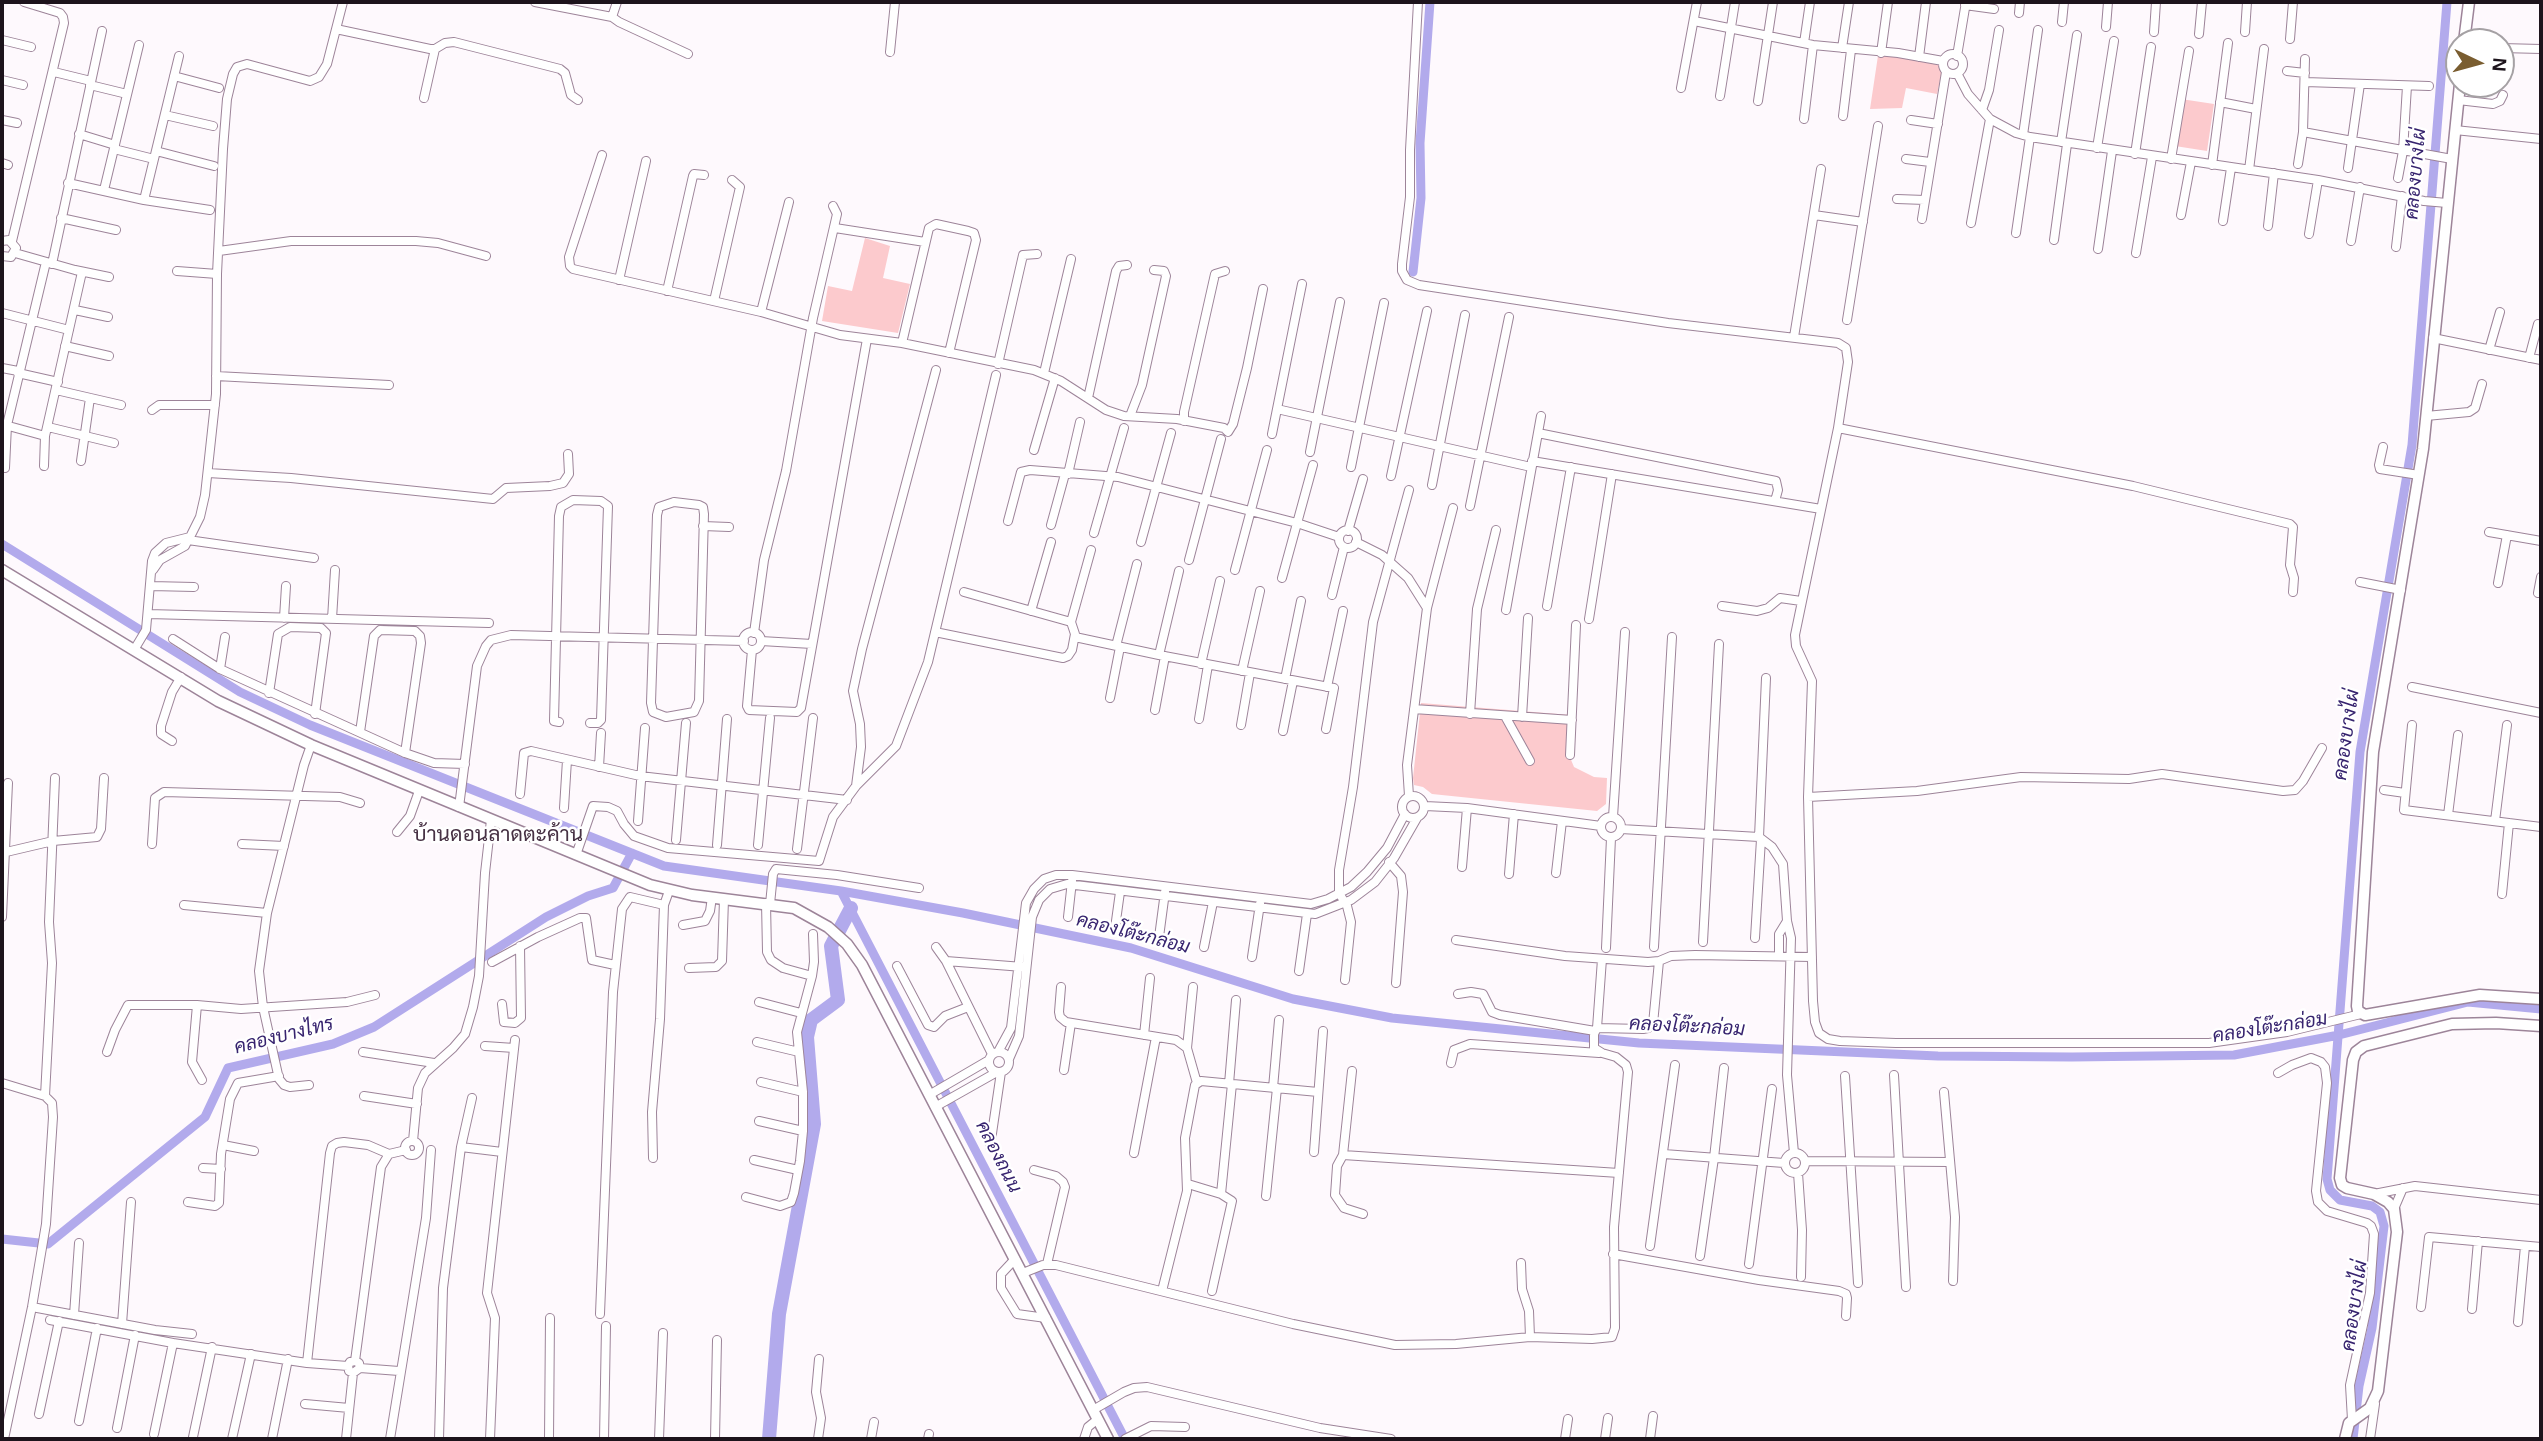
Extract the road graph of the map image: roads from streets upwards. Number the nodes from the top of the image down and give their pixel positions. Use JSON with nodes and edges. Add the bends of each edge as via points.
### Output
{"nodes":[{"id":1,"x":24,"y":2,"type":"edge"},
{"id":2,"x":343,"y":2,"type":"edge"},
{"id":3,"x":535,"y":2,"type":"edge"},
{"id":4,"x":617,"y":2,"type":"edge"},
{"id":5,"x":895,"y":2,"type":"edge"},
{"id":6,"x":1418,"y":2,"type":"edge"},
{"id":7,"x":1697,"y":2,"type":"edge"},
{"id":8,"x":1735,"y":2,"type":"edge"},
{"id":9,"x":1773,"y":2,"type":"edge"},
{"id":10,"x":1810,"y":2,"type":"edge"},
{"id":11,"x":1849,"y":2,"type":"edge"},
{"id":12,"x":1888,"y":2,"type":"edge"},
{"id":13,"x":1926,"y":2,"type":"edge"},
{"id":14,"x":2020,"y":2,"type":"edge"},
{"id":15,"x":2064,"y":2,"type":"edge"},
{"id":16,"x":2108,"y":2,"type":"edge"},
{"id":17,"x":2156,"y":2,"type":"edge"},
{"id":18,"x":2202,"y":2,"type":"edge"},
{"id":19,"x":2248,"y":2,"type":"edge"},
{"id":20,"x":2293,"y":2,"type":"edge"},
{"id":21,"x":2469,"y":2,"type":"edge"},
{"id":22,"x":1965,"y":4,"type":"edge"},
{"id":23,"x":1994,"y":9,"type":"dead end"},
{"id":24,"x":2019,"y":13,"type":"dead end"},
{"id":25,"x":612,"y":17,"type":"junction"},
{"id":26,"x":1694,"y":22,"type":"junction"},
{"id":27,"x":2062,"y":22,"type":"dead end"},
{"id":28,"x":2106,"y":27,"type":"dead end"},
{"id":29,"x":2466,"y":28,"type":"edge"},
{"id":30,"x":336,"y":29,"type":"junction"},
{"id":31,"x":1731,"y":29,"type":"junction"},
{"id":32,"x":1999,"y":30,"type":"dead end"},
{"id":33,"x":2038,"y":30,"type":"dead end"},
{"id":34,"x":102,"y":31,"type":"dead end"},
{"id":35,"x":2154,"y":32,"type":"dead end"},
{"id":36,"x":2245,"y":32,"type":"dead end"},
{"id":37,"x":2199,"y":34,"type":"dead end"},
{"id":38,"x":2077,"y":35,"type":"dead end"},
{"id":39,"x":1767,"y":37,"type":"junction"},
{"id":40,"x":2290,"y":39,"type":"dead end"},
{"id":41,"x":2,"y":40,"type":"edge"},
{"id":42,"x":2114,"y":40,"type":"dead end"},
{"id":43,"x":2228,"y":43,"type":"dead end"},
{"id":44,"x":1809,"y":44,"type":"junction"},
{"id":45,"x":139,"y":45,"type":"dead end"},
{"id":46,"x":32,"y":47,"type":"dead end"},
{"id":47,"x":2151,"y":47,"type":"dead end"},
{"id":48,"x":2515,"y":48,"type":"edge"},
{"id":49,"x":436,"y":49,"type":"junction"},
{"id":50,"x":1847,"y":49,"type":"junction"},
{"id":51,"x":2264,"y":49,"type":"dead end"},
{"id":52,"x":2541,"y":49,"type":"edge"},
{"id":53,"x":2189,"y":51,"type":"dead end"},
{"id":54,"x":890,"y":52,"type":"dead end"},
{"id":55,"x":1881,"y":53,"type":"junction"},
{"id":56,"x":688,"y":54,"type":"dead end"},
{"id":57,"x":179,"y":56,"type":"dead end"},
{"id":58,"x":1957,"y":56,"type":"junction"},
{"id":59,"x":1919,"y":57,"type":"junction"},
{"id":60,"x":2305,"y":60,"type":"dead end"},
{"id":61,"x":1943,"y":61,"type":"junction"},
{"id":62,"x":2287,"y":71,"type":"dead end"},
{"id":63,"x":54,"y":72,"type":"junction"},
{"id":64,"x":1946,"y":72,"type":"junction"},
{"id":65,"x":1957,"y":73,"type":"junction"},
{"id":66,"x":174,"y":76,"type":"junction"},
{"id":67,"x":2305,"y":77,"type":"junction"},
{"id":68,"x":2,"y":80,"type":"edge"},
{"id":69,"x":91,"y":83,"type":"junction"},
{"id":70,"x":2360,"y":84,"type":"junction"},
{"id":71,"x":23,"y":85,"type":"dead end"},
{"id":72,"x":2407,"y":86,"type":"junction"},
{"id":73,"x":2430,"y":86,"type":"dead end"},
{"id":74,"x":219,"y":88,"type":"dead end"},
{"id":75,"x":1681,"y":88,"type":"dead end"},
{"id":76,"x":127,"y":94,"type":"junction"},
{"id":77,"x":1720,"y":96,"type":"dead end"},
{"id":78,"x":424,"y":98,"type":"dead end"},
{"id":79,"x":2502,"y":98,"type":"edge"},
{"id":80,"x":578,"y":100,"type":"dead end"},
{"id":81,"x":2458,"y":100,"type":"joint"},
{"id":82,"x":1758,"y":101,"type":"dead end"},
{"id":83,"x":2220,"y":102,"type":"junction"},
{"id":84,"x":2256,"y":109,"type":"junction"},
{"id":85,"x":1982,"y":110,"type":"junction"},
{"id":86,"x":164,"y":115,"type":"junction"},
{"id":87,"x":1843,"y":116,"type":"dead end"},
{"id":88,"x":1804,"y":119,"type":"dead end"},
{"id":89,"x":1990,"y":119,"type":"junction"},
{"id":90,"x":2,"y":120,"type":"edge"},
{"id":91,"x":1912,"y":120,"type":"dead end"},
{"id":92,"x":17,"y":123,"type":"dead end"},
{"id":93,"x":1938,"y":124,"type":"junction"},
{"id":94,"x":213,"y":126,"type":"dead end"},
{"id":95,"x":1878,"y":126,"type":"dead end"},
{"id":96,"x":2455,"y":130,"type":"junction"},
{"id":97,"x":2303,"y":132,"type":"junction"},
{"id":98,"x":79,"y":134,"type":"junction"},
{"id":99,"x":2026,"y":136,"type":"junction"},
{"id":100,"x":2541,"y":139,"type":"edge"},
{"id":101,"x":2353,"y":142,"type":"junction"},
{"id":102,"x":2064,"y":143,"type":"junction"},
{"id":103,"x":115,"y":147,"type":"junction"},
{"id":104,"x":2097,"y":148,"type":"junction"},
{"id":105,"x":2112,"y":151,"type":"junction"},
{"id":106,"x":2403,"y":151,"type":"junction"},
{"id":107,"x":2135,"y":154,"type":"junction"},
{"id":108,"x":155,"y":155,"type":"junction"},
{"id":109,"x":603,"y":155,"type":"dead end"},
{"id":110,"x":2152,"y":157,"type":"junction"},
{"id":111,"x":2447,"y":158,"type":"junction"},
{"id":112,"x":1906,"y":159,"type":"dead end"},
{"id":113,"x":2171,"y":159,"type":"junction"},
{"id":114,"x":646,"y":161,"type":"dead end"},
{"id":115,"x":1930,"y":162,"type":"junction"},
{"id":116,"x":2191,"y":162,"type":"junction"},
{"id":117,"x":2298,"y":164,"type":"dead end"},
{"id":118,"x":2212,"y":165,"type":"junction"},
{"id":119,"x":214,"y":166,"type":"dead end"},
{"id":120,"x":2231,"y":168,"type":"junction"},
{"id":121,"x":2348,"y":168,"type":"dead end"},
{"id":122,"x":1821,"y":169,"type":"dead end"},
{"id":123,"x":2249,"y":170,"type":"junction"},
{"id":124,"x":2274,"y":173,"type":"junction"},
{"id":125,"x":704,"y":175,"type":"dead end"},
{"id":126,"x":2398,"y":178,"type":"dead end"},
{"id":127,"x":733,"y":180,"type":"dead end"},
{"id":128,"x":2318,"y":180,"type":"junction"},
{"id":129,"x":68,"y":183,"type":"junction"},
{"id":130,"x":2360,"y":187,"type":"junction"},
{"id":131,"x":104,"y":190,"type":"junction"},
{"id":132,"x":2402,"y":196,"type":"junction"},
{"id":133,"x":144,"y":200,"type":"junction"},
{"id":134,"x":1897,"y":200,"type":"dead end"},
{"id":135,"x":1924,"y":200,"type":"junction"},
{"id":136,"x":789,"y":202,"type":"dead end"},
{"id":137,"x":2444,"y":203,"type":"junction"},
{"id":138,"x":833,"y":206,"type":"dead end"},
{"id":139,"x":210,"y":209,"type":"dead end"},
{"id":140,"x":1814,"y":215,"type":"junction"},
{"id":141,"x":2181,"y":215,"type":"dead end"},
{"id":142,"x":61,"y":218,"type":"junction"},
{"id":143,"x":1922,"y":219,"type":"dead end"},
{"id":144,"x":2223,"y":221,"type":"dead end"},
{"id":145,"x":1863,"y":222,"type":"junction"},
{"id":146,"x":1971,"y":223,"type":"dead end"},
{"id":147,"x":2267,"y":226,"type":"dead end"},
{"id":148,"x":835,"y":228,"type":"junction"},
{"id":149,"x":116,"y":230,"type":"dead end"},
{"id":150,"x":2016,"y":233,"type":"dead end"},
{"id":151,"x":2309,"y":234,"type":"dead end"},
{"id":152,"x":2054,"y":240,"type":"dead end"},
{"id":153,"x":2,"y":241,"type":"edge"},
{"id":154,"x":12,"y":241,"type":"junction"},
{"id":155,"x":2351,"y":241,"type":"dead end"},
{"id":156,"x":925,"y":242,"type":"junction"},
{"id":157,"x":2396,"y":247,"type":"dead end"},
{"id":158,"x":2098,"y":248,"type":"dead end"},
{"id":159,"x":219,"y":251,"type":"junction"},
{"id":160,"x":15,"y":253,"type":"junction"},
{"id":161,"x":2136,"y":253,"type":"dead end"},
{"id":162,"x":1037,"y":254,"type":"dead end"},
{"id":163,"x":486,"y":256,"type":"dead end"},
{"id":164,"x":2,"y":258,"type":"edge"},
{"id":165,"x":1070,"y":259,"type":"dead end"},
{"id":166,"x":49,"y":263,"type":"junction"},
{"id":167,"x":1127,"y":265,"type":"dead end"},
{"id":168,"x":1154,"y":270,"type":"dead end"},
{"id":169,"x":177,"y":271,"type":"dead end"},
{"id":170,"x":1225,"y":271,"type":"dead end"},
{"id":171,"x":82,"y":272,"type":"junction"},
{"id":172,"x":217,"y":274,"type":"junction"},
{"id":173,"x":109,"y":277,"type":"dead end"},
{"id":174,"x":619,"y":280,"type":"junction"},
{"id":175,"x":1302,"y":284,"type":"dead end"},
{"id":176,"x":1263,"y":289,"type":"dead end"},
{"id":177,"x":667,"y":290,"type":"junction"},
{"id":178,"x":714,"y":301,"type":"junction"},
{"id":179,"x":1340,"y":302,"type":"dead end"},
{"id":180,"x":1384,"y":303,"type":"dead end"},
{"id":181,"x":75,"y":310,"type":"junction"},
{"id":182,"x":1427,"y":311,"type":"dead end"},
{"id":183,"x":761,"y":312,"type":"junction"},
{"id":184,"x":2500,"y":312,"type":"dead end"},
{"id":185,"x":2,"y":313,"type":"edge"},
{"id":186,"x":1465,"y":315,"type":"dead end"},
{"id":187,"x":108,"y":317,"type":"dead end"},
{"id":188,"x":1509,"y":317,"type":"dead end"},
{"id":189,"x":31,"y":320,"type":"junction"},
{"id":190,"x":1847,"y":320,"type":"dead end"},
{"id":191,"x":2538,"y":324,"type":"dead end"},
{"id":192,"x":811,"y":326,"type":"junction"},
{"id":193,"x":69,"y":330,"type":"junction"},
{"id":194,"x":1794,"y":337,"type":"junction"},
{"id":195,"x":2434,"y":338,"type":"junction"},
{"id":196,"x":867,"y":339,"type":"junction"},
{"id":197,"x":902,"y":344,"type":"junction"},
{"id":198,"x":65,"y":346,"type":"junction"},
{"id":199,"x":2489,"y":350,"type":"junction"},
{"id":200,"x":949,"y":353,"type":"junction"},
{"id":201,"x":109,"y":356,"type":"dead end"},
{"id":202,"x":2529,"y":358,"type":"junction"},
{"id":203,"x":2541,"y":360,"type":"edge"},
{"id":204,"x":998,"y":364,"type":"junction"},
{"id":205,"x":2,"y":368,"type":"edge"},
{"id":206,"x":936,"y":370,"type":"dead end"},
{"id":207,"x":18,"y":372,"type":"junction"},
{"id":208,"x":1044,"y":373,"type":"junction"},
{"id":209,"x":996,"y":375,"type":"dead end"},
{"id":210,"x":216,"y":376,"type":"junction"},
{"id":211,"x":1055,"y":378,"type":"junction"},
{"id":212,"x":2482,"y":384,"type":"dead end"},
{"id":213,"x":389,"y":385,"type":"dead end"},
{"id":214,"x":57,"y":386,"type":"junction"},
{"id":215,"x":90,"y":398,"type":"junction"},
{"id":216,"x":1088,"y":398,"type":"junction"},
{"id":217,"x":121,"y":405,"type":"dead end"},
{"id":218,"x":215,"y":405,"type":"junction"},
{"id":219,"x":1277,"y":409,"type":"junction"},
{"id":220,"x":152,"y":410,"type":"dead end"},
{"id":221,"x":1130,"y":416,"type":"junction"},
{"id":222,"x":1541,"y":416,"type":"dead end"},
{"id":223,"x":2426,"y":416,"type":"junction"},
{"id":224,"x":1317,"y":418,"type":"junction"},
{"id":225,"x":1184,"y":421,"type":"junction"},
{"id":226,"x":1080,"y":422,"type":"dead end"},
{"id":227,"x":4,"y":425,"type":"edge"},
{"id":228,"x":48,"y":427,"type":"junction"},
{"id":229,"x":1124,"y":428,"type":"dead end"},
{"id":230,"x":1359,"y":428,"type":"junction"},
{"id":231,"x":1838,"y":428,"type":"junction"},
{"id":232,"x":1171,"y":433,"type":"dead end"},
{"id":233,"x":1538,"y":433,"type":"junction"},
{"id":234,"x":1272,"y":434,"type":"dead end"},
{"id":235,"x":45,"y":436,"type":"junction"},
{"id":236,"x":83,"y":436,"type":"junction"},
{"id":237,"x":1400,"y":437,"type":"junction"},
{"id":238,"x":1221,"y":439,"type":"dead end"},
{"id":239,"x":114,"y":443,"type":"dead end"},
{"id":240,"x":1439,"y":446,"type":"junction"},
{"id":241,"x":2383,"y":447,"type":"dead end"},
{"id":242,"x":1034,"y":450,"type":"dead end"},
{"id":243,"x":1267,"y":450,"type":"dead end"},
{"id":244,"x":1310,"y":452,"type":"dead end"},
{"id":245,"x":568,"y":454,"type":"dead end"},
{"id":246,"x":1480,"y":456,"type":"junction"},
{"id":247,"x":81,"y":461,"type":"dead end"},
{"id":248,"x":1532,"y":464,"type":"junction"},
{"id":249,"x":1313,"y":465,"type":"dead end"},
{"id":250,"x":44,"y":466,"type":"dead end"},
{"id":251,"x":1351,"y":467,"type":"dead end"},
{"id":252,"x":1571,"y":467,"type":"junction"},
{"id":253,"x":5,"y":468,"type":"dead end"},
{"id":254,"x":208,"y":473,"type":"junction"},
{"id":255,"x":1067,"y":474,"type":"junction"},
{"id":256,"x":1612,"y":474,"type":"junction"},
{"id":257,"x":2416,"y":475,"type":"junction"},
{"id":258,"x":1109,"y":476,"type":"junction"},
{"id":259,"x":1391,"y":476,"type":"dead end"},
{"id":260,"x":1363,"y":480,"type":"dead end"},
{"id":261,"x":1432,"y":485,"type":"dead end"},
{"id":262,"x":1156,"y":486,"type":"junction"},
{"id":263,"x":1409,"y":490,"type":"dead end"},
{"id":264,"x":1204,"y":499,"type":"junction"},
{"id":265,"x":1775,"y":501,"type":"junction"},
{"id":266,"x":1470,"y":506,"type":"dead end"},
{"id":267,"x":1453,"y":508,"type":"dead end"},
{"id":268,"x":1821,"y":509,"type":"junction"},
{"id":269,"x":1251,"y":511,"type":"junction"},
{"id":270,"x":1008,"y":521,"type":"dead end"},
{"id":271,"x":1297,"y":523,"type":"junction"},
{"id":272,"x":1051,"y":525,"type":"dead end"},
{"id":273,"x":704,"y":526,"type":"junction"},
{"id":274,"x":729,"y":527,"type":"dead end"},
{"id":275,"x":1496,"y":530,"type":"dead end"},
{"id":276,"x":1348,"y":531,"type":"junction"},
{"id":277,"x":2489,"y":532,"type":"dead end"},
{"id":278,"x":1094,"y":533,"type":"dead end"},
{"id":279,"x":2507,"y":535,"type":"junction"},
{"id":280,"x":1339,"y":537,"type":"junction"},
{"id":281,"x":189,"y":538,"type":"junction"},
{"id":282,"x":2541,"y":541,"type":"edge"},
{"id":283,"x":1051,"y":542,"type":"dead end"},
{"id":284,"x":1141,"y":542,"type":"dead end"},
{"id":285,"x":1356,"y":542,"type":"junction"},
{"id":286,"x":1344,"y":547,"type":"junction"},
{"id":287,"x":1091,"y":550,"type":"dead end"},
{"id":288,"x":314,"y":558,"type":"dead end"},
{"id":289,"x":1189,"y":560,"type":"dead end"},
{"id":290,"x":1390,"y":563,"type":"junction"},
{"id":291,"x":1137,"y":564,"type":"dead end"},
{"id":292,"x":2,"y":570,"type":"edge"},
{"id":293,"x":335,"y":570,"type":"dead end"},
{"id":294,"x":1235,"y":570,"type":"dead end"},
{"id":295,"x":1179,"y":571,"type":"dead end"},
{"id":296,"x":2541,"y":577,"type":"edge"},
{"id":297,"x":1282,"y":578,"type":"dead end"},
{"id":298,"x":1220,"y":581,"type":"dead end"},
{"id":299,"x":2361,"y":582,"type":"dead end"},
{"id":300,"x":2498,"y":583,"type":"dead end"},
{"id":301,"x":151,"y":586,"type":"junction"},
{"id":302,"x":286,"y":586,"type":"dead end"},
{"id":303,"x":194,"y":587,"type":"dead end"},
{"id":304,"x":2393,"y":588,"type":"junction"},
{"id":305,"x":1260,"y":591,"type":"dead end"},
{"id":306,"x":964,"y":592,"type":"dead end"},
{"id":307,"x":2292,"y":592,"type":"dead end"},
{"id":308,"x":2538,"y":593,"type":"dead end"},
{"id":309,"x":1332,"y":595,"type":"dead end"},
{"id":310,"x":1793,"y":599,"type":"junction"},
{"id":311,"x":1301,"y":601,"type":"dead end"},
{"id":312,"x":1547,"y":606,"type":"dead end"},
{"id":313,"x":1722,"y":606,"type":"dead end"},
{"id":314,"x":1427,"y":608,"type":"junction"},
{"id":315,"x":1506,"y":610,"type":"dead end"},
{"id":316,"x":1031,"y":611,"type":"junction"},
{"id":317,"x":1343,"y":611,"type":"dead end"},
{"id":318,"x":148,"y":614,"type":"junction"},
{"id":319,"x":284,"y":618,"type":"junction"},
{"id":320,"x":1528,"y":618,"type":"dead end"},
{"id":321,"x":332,"y":619,"type":"junction"},
{"id":322,"x":1589,"y":619,"type":"dead end"},
{"id":323,"x":1071,"y":622,"type":"junction"},
{"id":324,"x":489,"y":623,"type":"dead end"},
{"id":325,"x":1576,"y":625,"type":"dead end"},
{"id":326,"x":935,"y":632,"type":"junction"},
{"id":327,"x":1625,"y":632,"type":"dead end"},
{"id":328,"x":754,"y":633,"type":"junction"},
{"id":329,"x":555,"y":636,"type":"junction"},
{"id":330,"x":225,"y":637,"type":"dead end"},
{"id":331,"x":604,"y":637,"type":"junction"},
{"id":332,"x":1075,"y":637,"type":"junction"},
{"id":333,"x":1672,"y":637,"type":"dead end"},
{"id":334,"x":653,"y":638,"type":"junction"},
{"id":335,"x":173,"y":639,"type":"dead end"},
{"id":336,"x":700,"y":639,"type":"junction"},
{"id":337,"x":744,"y":640,"type":"junction"},
{"id":338,"x":761,"y":641,"type":"junction"},
{"id":339,"x":812,"y":644,"type":"junction"},
{"id":340,"x":1719,"y":644,"type":"dead end"},
{"id":341,"x":1118,"y":646,"type":"junction"},
{"id":342,"x":136,"y":647,"type":"junction"},
{"id":343,"x":752,"y":650,"type":"junction"},
{"id":344,"x":1162,"y":656,"type":"junction"},
{"id":345,"x":1205,"y":664,"type":"junction"},
{"id":346,"x":220,"y":669,"type":"junction"},
{"id":347,"x":1246,"y":672,"type":"junction"},
{"id":348,"x":181,"y":677,"type":"junction"},
{"id":349,"x":1766,"y":678,"type":"dead end"},
{"id":350,"x":1289,"y":680,"type":"junction"},
{"id":351,"x":1327,"y":687,"type":"junction"},
{"id":352,"x":2412,"y":687,"type":"dead end"},
{"id":353,"x":269,"y":693,"type":"junction"},
{"id":354,"x":1110,"y":698,"type":"dead end"},
{"id":355,"x":1414,"y":709,"type":"junction"},
{"id":356,"x":1155,"y":710,"type":"dead end"},
{"id":357,"x":2541,"y":713,"type":"edge"},
{"id":358,"x":316,"y":714,"type":"junction"},
{"id":359,"x":1470,"y":714,"type":"junction"},
{"id":360,"x":1506,"y":716,"type":"junction"},
{"id":361,"x":1522,"y":717,"type":"junction"},
{"id":362,"x":770,"y":718,"type":"dead end"},
{"id":363,"x":813,"y":718,"type":"dead end"},
{"id":364,"x":727,"y":719,"type":"dead end"},
{"id":365,"x":1199,"y":719,"type":"dead end"},
{"id":366,"x":1572,"y":720,"type":"junction"},
{"id":367,"x":559,"y":722,"type":"dead end"},
{"id":368,"x":590,"y":723,"type":"dead end"},
{"id":369,"x":686,"y":723,"type":"dead end"},
{"id":370,"x":1241,"y":725,"type":"dead end"},
{"id":371,"x":2413,"y":725,"type":"dead end"},
{"id":372,"x":2507,"y":725,"type":"dead end"},
{"id":373,"x":645,"y":728,"type":"dead end"},
{"id":374,"x":1326,"y":729,"type":"dead end"},
{"id":375,"x":1283,"y":731,"type":"dead end"},
{"id":376,"x":360,"y":732,"type":"junction"},
{"id":377,"x":601,"y":733,"type":"dead end"},
{"id":378,"x":2458,"y":735,"type":"dead end"},
{"id":379,"x":172,"y":741,"type":"dead end"},
{"id":380,"x":311,"y":746,"type":"junction"},
{"id":381,"x":2322,"y":748,"type":"dead end"},
{"id":382,"x":405,"y":753,"type":"junction"},
{"id":383,"x":1570,"y":755,"type":"dead end"},
{"id":384,"x":567,"y":760,"type":"junction"},
{"id":385,"x":1531,"y":761,"type":"dead end"},
{"id":386,"x":465,"y":764,"type":"junction"},
{"id":387,"x":599,"y":767,"type":"junction"},
{"id":388,"x":640,"y":776,"type":"junction"},
{"id":389,"x":55,"y":778,"type":"dead end"},
{"id":390,"x":104,"y":778,"type":"dead end"},
{"id":391,"x":681,"y":780,"type":"junction"},
{"id":392,"x":8,"y":783,"type":"dead end"},
{"id":393,"x":722,"y":785,"type":"junction"},
{"id":394,"x":856,"y":786,"type":"junction"},
{"id":395,"x":763,"y":789,"type":"junction"},
{"id":396,"x":2384,"y":790,"type":"dead end"},
{"id":397,"x":419,"y":791,"type":"junction"},
{"id":398,"x":2406,"y":793,"type":"junction"},
{"id":399,"x":520,"y":794,"type":"dead end"},
{"id":400,"x":804,"y":794,"type":"junction"},
{"id":401,"x":297,"y":795,"type":"junction"},
{"id":402,"x":1409,"y":796,"type":"junction"},
{"id":403,"x":1808,"y":797,"type":"junction"},
{"id":404,"x":846,"y":800,"type":"junction"},
{"id":405,"x":460,"y":802,"type":"junction"},
{"id":406,"x":360,"y":803,"type":"dead end"},
{"id":407,"x":1425,"y":806,"type":"junction"},
{"id":408,"x":564,"y":808,"type":"dead end"},
{"id":409,"x":1467,"y":808,"type":"junction"},
{"id":410,"x":1405,"y":814,"type":"junction"},
{"id":411,"x":1514,"y":814,"type":"junction"},
{"id":412,"x":2448,"y":816,"type":"junction"},
{"id":413,"x":1613,"y":817,"type":"junction"},
{"id":414,"x":1417,"y":818,"type":"junction"},
{"id":415,"x":491,"y":820,"type":"junction"},
{"id":416,"x":638,"y":821,"type":"dead end"},
{"id":417,"x":1562,"y":821,"type":"junction"},
{"id":418,"x":2495,"y":821,"type":"junction"},
{"id":419,"x":2509,"y":823,"type":"junction"},
{"id":420,"x":1601,"y":826,"type":"junction"},
{"id":421,"x":2541,"y":827,"type":"edge"},
{"id":422,"x":1621,"y":829,"type":"junction"},
{"id":423,"x":397,"y":832,"type":"dead end"},
{"id":424,"x":1660,"y":832,"type":"junction"},
{"id":425,"x":1709,"y":836,"type":"junction"},
{"id":426,"x":1611,"y":838,"type":"junction"},
{"id":427,"x":1760,"y":838,"type":"junction"},
{"id":428,"x":53,"y":841,"type":"junction"},
{"id":429,"x":677,"y":841,"type":"dead end"},
{"id":430,"x":152,"y":844,"type":"dead end"},
{"id":431,"x":242,"y":844,"type":"dead end"},
{"id":432,"x":717,"y":845,"type":"dead end"},
{"id":433,"x":758,"y":845,"type":"dead end"},
{"id":434,"x":284,"y":846,"type":"junction"},
{"id":435,"x":797,"y":849,"type":"dead end"},
{"id":436,"x":3,"y":853,"type":"edge"},
{"id":437,"x":577,"y":853,"type":"junction"},
{"id":438,"x":1382,"y":855,"type":"junction"},
{"id":439,"x":1391,"y":863,"type":"junction"},
{"id":440,"x":1462,"y":867,"type":"dead end"},
{"id":441,"x":1556,"y":873,"type":"dead end"},
{"id":442,"x":1072,"y":874,"type":"junction"},
{"id":443,"x":1509,"y":874,"type":"dead end"},
{"id":444,"x":1072,"y":885,"type":"junction"},
{"id":445,"x":1166,"y":886,"type":"junction"},
{"id":446,"x":919,"y":888,"type":"dead end"},
{"id":447,"x":669,"y":891,"type":"junction"},
{"id":448,"x":1120,"y":892,"type":"junction"},
{"id":449,"x":1339,"y":893,"type":"junction"},
{"id":450,"x":2502,"y":894,"type":"dead end"},
{"id":451,"x":712,"y":897,"type":"junction"},
{"id":452,"x":1164,"y":897,"type":"junction"},
{"id":453,"x":1261,"y":898,"type":"junction"},
{"id":454,"x":724,"y":899,"type":"junction"},
{"id":455,"x":1213,"y":902,"type":"junction"},
{"id":456,"x":768,"y":903,"type":"junction"},
{"id":457,"x":1344,"y":903,"type":"junction"},
{"id":458,"x":184,"y":905,"type":"dead end"},
{"id":459,"x":664,"y":905,"type":"junction"},
{"id":460,"x":1260,"y":908,"type":"junction"},
{"id":461,"x":267,"y":913,"type":"junction"},
{"id":462,"x":1307,"y":914,"type":"junction"},
{"id":463,"x":1028,"y":916,"type":"junction"},
{"id":464,"x":2,"y":917,"type":"edge"},
{"id":465,"x":1068,"y":917,"type":"dead end"},
{"id":466,"x":1787,"y":921,"type":"junction"},
{"id":467,"x":683,"y":925,"type":"dead end"},
{"id":468,"x":1115,"y":928,"type":"dead end"},
{"id":469,"x":813,"y":934,"type":"dead end"},
{"id":470,"x":1159,"y":937,"type":"dead end"},
{"id":471,"x":1755,"y":938,"type":"dead end"},
{"id":472,"x":1456,"y":940,"type":"dead end"},
{"id":473,"x":1703,"y":942,"type":"dead end"},
{"id":474,"x":520,"y":946,"type":"junction"},
{"id":475,"x":936,"y":947,"type":"dead end"},
{"id":476,"x":1204,"y":947,"type":"dead end"},
{"id":477,"x":1654,"y":947,"type":"dead end"},
{"id":478,"x":1606,"y":948,"type":"dead end"},
{"id":479,"x":1779,"y":956,"type":"junction"},
{"id":480,"x":1792,"y":956,"type":"junction"},
{"id":481,"x":1252,"y":957,"type":"dead end"},
{"id":482,"x":1810,"y":957,"type":"junction"},
{"id":483,"x":1602,"y":960,"type":"junction"},
{"id":484,"x":946,"y":961,"type":"junction"},
{"id":485,"x":1659,"y":961,"type":"junction"},
{"id":486,"x":492,"y":962,"type":"dead end"},
{"id":487,"x":615,"y":965,"type":"junction"},
{"id":488,"x":897,"y":966,"type":"dead end"},
{"id":489,"x":1022,"y":967,"type":"junction"},
{"id":490,"x":688,"y":968,"type":"dead end"},
{"id":491,"x":1299,"y":971,"type":"dead end"},
{"id":492,"x":812,"y":976,"type":"junction"},
{"id":493,"x":1150,"y":978,"type":"dead end"},
{"id":494,"x":1345,"y":980,"type":"dead end"},
{"id":495,"x":1396,"y":983,"type":"dead end"},
{"id":496,"x":1061,"y":987,"type":"dead end"},
{"id":497,"x":1193,"y":987,"type":"dead end"},
{"id":498,"x":1458,"y":994,"type":"dead end"},
{"id":499,"x":375,"y":995,"type":"dead end"},
{"id":500,"x":2541,"y":999,"type":"edge"},
{"id":501,"x":1236,"y":1000,"type":"dead end"},
{"id":502,"x":759,"y":1002,"type":"dead end"},
{"id":503,"x":502,"y":1004,"type":"dead end"},
{"id":504,"x":197,"y":1005,"type":"junction"},
{"id":505,"x":263,"y":1007,"type":"junction"},
{"id":506,"x":968,"y":1007,"type":"junction"},
{"id":507,"x":801,"y":1013,"type":"junction"},
{"id":508,"x":2357,"y":1015,"type":"junction"},
{"id":509,"x":1279,"y":1020,"type":"dead end"},
{"id":510,"x":1071,"y":1023,"type":"junction"},
{"id":511,"x":2541,"y":1026,"type":"edge"},
{"id":512,"x":1323,"y":1031,"type":"dead end"},
{"id":513,"x":1595,"y":1031,"type":"junction"},
{"id":514,"x":1144,"y":1035,"type":"junction"},
{"id":515,"x":1156,"y":1037,"type":"junction"},
{"id":516,"x":757,"y":1042,"type":"dead end"},
{"id":517,"x":485,"y":1046,"type":"dead end"},
{"id":518,"x":1187,"y":1048,"type":"junction"},
{"id":519,"x":107,"y":1052,"type":"dead end"},
{"id":520,"x":363,"y":1052,"type":"dead end"},
{"id":521,"x":799,"y":1052,"type":"junction"},
{"id":522,"x":1602,"y":1053,"type":"junction"},
{"id":523,"x":993,"y":1055,"type":"junction"},
{"id":524,"x":1009,"y":1059,"type":"junction"},
{"id":525,"x":434,"y":1063,"type":"junction"},
{"id":526,"x":1451,"y":1063,"type":"dead end"},
{"id":527,"x":1675,"y":1065,"type":"dead end"},
{"id":528,"x":1724,"y":1068,"type":"dead end"},
{"id":529,"x":1064,"y":1070,"type":"dead end"},
{"id":530,"x":999,"y":1072,"type":"junction"},
{"id":531,"x":1352,"y":1072,"type":"dead end"},
{"id":532,"x":2278,"y":1073,"type":"dead end"},
{"id":533,"x":278,"y":1074,"type":"junction"},
{"id":534,"x":964,"y":1075,"type":"junction"},
{"id":535,"x":1894,"y":1075,"type":"dead end"},
{"id":536,"x":1845,"y":1076,"type":"dead end"},
{"id":537,"x":202,"y":1080,"type":"dead end"},
{"id":538,"x":761,"y":1082,"type":"dead end"},
{"id":539,"x":2,"y":1083,"type":"edge"},
{"id":540,"x":1197,"y":1083,"type":"junction"},
{"id":541,"x":309,"y":1084,"type":"dead end"},
{"id":542,"x":1231,"y":1084,"type":"junction"},
{"id":543,"x":971,"y":1088,"type":"junction"},
{"id":544,"x":1275,"y":1088,"type":"junction"},
{"id":545,"x":1772,"y":1089,"type":"dead end"},
{"id":546,"x":803,"y":1092,"type":"junction"},
{"id":547,"x":1318,"y":1092,"type":"junction"},
{"id":548,"x":1944,"y":1092,"type":"dead end"},
{"id":549,"x":932,"y":1093,"type":"junction"},
{"id":550,"x":45,"y":1096,"type":"junction"},
{"id":551,"x":364,"y":1096,"type":"dead end"},
{"id":552,"x":472,"y":1098,"type":"dead end"},
{"id":553,"x":417,"y":1104,"type":"junction"},
{"id":554,"x":939,"y":1105,"type":"junction"},
{"id":555,"x":759,"y":1121,"type":"dead end"},
{"id":556,"x":803,"y":1131,"type":"junction"},
{"id":557,"x":223,"y":1145,"type":"junction"},
{"id":558,"x":416,"y":1145,"type":"junction"},
{"id":559,"x":461,"y":1147,"type":"junction"},
{"id":560,"x":990,"y":1147,"type":"dead end"},
{"id":561,"x":431,"y":1150,"type":"junction"},
{"id":562,"x":443,"y":1150,"type":"dead end"},
{"id":563,"x":254,"y":1151,"type":"dead end"},
{"id":564,"x":502,"y":1152,"type":"junction"},
{"id":565,"x":1314,"y":1152,"type":"dead end"},
{"id":566,"x":1134,"y":1153,"type":"dead end"},
{"id":567,"x":1794,"y":1153,"type":"junction"},
{"id":568,"x":389,"y":1154,"type":"junction"},
{"id":569,"x":1664,"y":1154,"type":"junction"},
{"id":570,"x":1343,"y":1156,"type":"junction"},
{"id":571,"x":653,"y":1158,"type":"dead end"},
{"id":572,"x":1714,"y":1158,"type":"junction"},
{"id":573,"x":754,"y":1160,"type":"dead end"},
{"id":574,"x":1850,"y":1160,"type":"junction"},
{"id":575,"x":1805,"y":1161,"type":"junction"},
{"id":576,"x":1900,"y":1161,"type":"junction"},
{"id":577,"x":1950,"y":1162,"type":"junction"},
{"id":578,"x":1764,"y":1163,"type":"junction"},
{"id":579,"x":1784,"y":1163,"type":"junction"},
{"id":580,"x":203,"y":1168,"type":"dead end"},
{"id":581,"x":221,"y":1170,"type":"junction"},
{"id":582,"x":798,"y":1170,"type":"junction"},
{"id":583,"x":1034,"y":1170,"type":"dead end"},
{"id":584,"x":1619,"y":1172,"type":"junction"},
{"id":585,"x":1798,"y":1173,"type":"junction"},
{"id":586,"x":1188,"y":1184,"type":"junction"},
{"id":587,"x":2403,"y":1188,"type":"junction"},
{"id":588,"x":1221,"y":1194,"type":"junction"},
{"id":589,"x":2374,"y":1194,"type":"junction"},
{"id":590,"x":1266,"y":1196,"type":"dead end"},
{"id":591,"x":746,"y":1197,"type":"dead end"},
{"id":592,"x":2541,"y":1200,"type":"edge"},
{"id":593,"x":131,"y":1202,"type":"dead end"},
{"id":594,"x":188,"y":1202,"type":"dead end"},
{"id":595,"x":2394,"y":1209,"type":"junction"},
{"id":596,"x":1363,"y":1214,"type":"dead end"},
{"id":597,"x":2478,"y":1241,"type":"junction"},
{"id":598,"x":79,"y":1243,"type":"dead end"},
{"id":599,"x":1650,"y":1246,"type":"dead end"},
{"id":600,"x":2525,"y":1246,"type":"junction"},
{"id":601,"x":2541,"y":1247,"type":"edge"},
{"id":602,"x":1613,"y":1254,"type":"junction"},
{"id":603,"x":1700,"y":1256,"type":"dead end"},
{"id":604,"x":1015,"y":1259,"type":"junction"},
{"id":605,"x":1521,"y":1263,"type":"dead end"},
{"id":606,"x":1045,"y":1264,"type":"junction"},
{"id":607,"x":1749,"y":1264,"type":"dead end"},
{"id":608,"x":1025,"y":1272,"type":"junction"},
{"id":609,"x":1801,"y":1277,"type":"dead end"},
{"id":610,"x":1953,"y":1281,"type":"dead end"},
{"id":611,"x":1858,"y":1283,"type":"dead end"},
{"id":612,"x":1906,"y":1287,"type":"dead end"},
{"id":613,"x":1162,"y":1291,"type":"junction"},
{"id":614,"x":1212,"y":1291,"type":"dead end"},
{"id":615,"x":32,"y":1307,"type":"junction"},
{"id":616,"x":2421,"y":1307,"type":"dead end"},
{"id":617,"x":2472,"y":1309,"type":"dead end"},
{"id":618,"x":600,"y":1314,"type":"dead end"},
{"id":619,"x":74,"y":1315,"type":"junction"},
{"id":620,"x":1846,"y":1317,"type":"dead end"},
{"id":621,"x":550,"y":1318,"type":"dead end"},
{"id":622,"x":1046,"y":1318,"type":"junction"},
{"id":623,"x":2518,"y":1322,"type":"dead end"},
{"id":624,"x":122,"y":1324,"type":"junction"},
{"id":625,"x":606,"y":1326,"type":"dead end"},
{"id":626,"x":97,"y":1328,"type":"junction"},
{"id":627,"x":663,"y":1333,"type":"dead end"},
{"id":628,"x":192,"y":1334,"type":"dead end"},
{"id":629,"x":135,"y":1335,"type":"junction"},
{"id":630,"x":1530,"y":1337,"type":"junction"},
{"id":631,"x":717,"y":1340,"type":"dead end"},
{"id":632,"x":173,"y":1343,"type":"junction"},
{"id":633,"x":212,"y":1347,"type":"junction"},
{"id":634,"x":251,"y":1354,"type":"junction"},
{"id":635,"x":288,"y":1359,"type":"junction"},
{"id":636,"x":819,"y":1359,"type":"dead end"},
{"id":637,"x":307,"y":1363,"type":"junction"},
{"id":638,"x":354,"y":1367,"type":"junction"},
{"id":639,"x":399,"y":1371,"type":"junction"},
{"id":640,"x":2375,"y":1401,"type":"junction"},
{"id":641,"x":305,"y":1404,"type":"dead end"},
{"id":642,"x":349,"y":1408,"type":"junction"},
{"id":643,"x":1097,"y":1412,"type":"junction"},
{"id":644,"x":39,"y":1414,"type":"dead end"},
{"id":645,"x":1653,"y":1416,"type":"dead end"},
{"id":646,"x":2357,"y":1417,"type":"junction"},
{"id":647,"x":1608,"y":1418,"type":"dead end"},
{"id":648,"x":1568,"y":1419,"type":"dead end"},
{"id":649,"x":79,"y":1421,"type":"dead end"},
{"id":650,"x":874,"y":1423,"type":"dead end"},
{"id":651,"x":1185,"y":1427,"type":"dead end"},
{"id":652,"x":117,"y":1428,"type":"dead end"},
{"id":653,"x":154,"y":1434,"type":"dead end"},
{"id":654,"x":193,"y":1437,"type":"dead end"},
{"id":655,"x":1129,"y":1437,"type":"edge"},
{"id":656,"x":5,"y":1439,"type":"edge"},
{"id":657,"x":232,"y":1439,"type":"edge"},
{"id":658,"x":272,"y":1439,"type":"edge"},
{"id":659,"x":346,"y":1439,"type":"edge"},
{"id":660,"x":390,"y":1439,"type":"edge"},
{"id":661,"x":439,"y":1439,"type":"edge"},
{"id":662,"x":490,"y":1439,"type":"edge"},
{"id":663,"x":549,"y":1439,"type":"edge"},
{"id":664,"x":604,"y":1439,"type":"edge"},
{"id":665,"x":659,"y":1439,"type":"edge"},
{"id":666,"x":715,"y":1439,"type":"edge"},
{"id":667,"x":818,"y":1439,"type":"edge"},
{"id":668,"x":871,"y":1439,"type":"edge"},
{"id":669,"x":1084,"y":1439,"type":"edge"},
{"id":670,"x":1108,"y":1439,"type":"edge"},
{"id":671,"x":1391,"y":1439,"type":"edge"},
{"id":672,"x":1565,"y":1439,"type":"edge"},
{"id":673,"x":1605,"y":1439,"type":"edge"},
{"id":674,"x":1650,"y":1439,"type":"edge"},
{"id":675,"x":2345,"y":1439,"type":"edge"},
{"id":676,"x":2370,"y":1439,"type":"edge"}],
"edges":[{"from":1,"to":63,"type":"street","via":[[63,16]]},
{"from":2,"to":30,"type":"street"},
{"from":3,"to":25,"type":"street"},
{"from":4,"to":25,"type":"street"},
{"from":5,"to":54,"type":"street"},
{"from":6,"to":194,"type":"street","via":[[1410,197],[1402,264],[1407,280],[1668,323]]},
{"from":7,"to":26,"type":"street"},
{"from":8,"to":31,"type":"street"},
{"from":9,"to":39,"type":"street"},
{"from":10,"to":44,"type":"street"},
{"from":11,"to":50,"type":"street"},
{"from":12,"to":55,"type":"street"},
{"from":13,"to":59,"type":"street"},
{"from":14,"to":24,"type":"street"},
{"from":15,"to":27,"type":"street"},
{"from":16,"to":28,"type":"street"},
{"from":17,"to":35,"type":"street"},
{"from":18,"to":37,"type":"street"},
{"from":19,"to":36,"type":"street"},
{"from":20,"to":40,"type":"street"},
{"from":21,"to":29,"type":"street"},
{"from":22,"to":23,"type":"street"},
{"from":22,"to":58,"type":"street"},
{"from":25,"to":56,"type":"street"},
{"from":26,"to":31,"type":"street"},
{"from":26,"to":75,"type":"street"},
{"from":30,"to":49,"type":"street"},
{"from":30,"to":159,"type":"street","via":[[327,64],[319,77],[310,81],[247,64],[233,74],[227,99]]},
{"from":31,"to":39,"type":"street"},
{"from":31,"to":77,"type":"street"},
{"from":32,"to":85,"type":"street"},
{"from":33,"to":99,"type":"street"},
{"from":34,"to":69,"type":"street"},
{"from":38,"to":102,"type":"street"},
{"from":39,"to":44,"type":"street"},
{"from":39,"to":82,"type":"street"},
{"from":41,"to":46,"type":"street"},
{"from":42,"to":104,"type":"street"},
{"from":43,"to":83,"type":"street"},
{"from":44,"to":50,"type":"street"},
{"from":44,"to":88,"type":"street"},
{"from":45,"to":76,"type":"street"},
{"from":47,"to":107,"type":"street"},
{"from":48,"to":52,"type":"street"},
{"from":49,"to":78,"type":"street"},
{"from":49,"to":80,"type":"street","via":[[454,42],[560,68],[571,95]]},
{"from":50,"to":55,"type":"street"},
{"from":50,"to":87,"type":"street"},
{"from":51,"to":84,"type":"street"},
{"from":53,"to":113,"type":"street"},
{"from":55,"to":59,"type":"street"},
{"from":57,"to":66,"type":"street"},
{"from":58,"to":61,"type":"street"},
{"from":58,"to":65,"type":"street","via":[[1962,66]]},
{"from":59,"to":61,"type":"street"},
{"from":60,"to":67,"type":"street"},
{"from":61,"to":64,"type":"street"},
{"from":62,"to":67,"type":"street"},
{"from":63,"to":69,"type":"street"},
{"from":63,"to":154,"type":"street"},
{"from":64,"to":65,"type":"street"},
{"from":64,"to":93,"type":"street"},
{"from":65,"to":85,"type":"street"},
{"from":66,"to":74,"type":"street"},
{"from":66,"to":86,"type":"street"},
{"from":67,"to":70,"type":"street"},
{"from":67,"to":97,"type":"street"},
{"from":68,"to":71,"type":"street"},
{"from":69,"to":76,"type":"street"},
{"from":69,"to":98,"type":"street"},
{"from":70,"to":72,"type":"street"},
{"from":70,"to":101,"type":"street"},
{"from":72,"to":73,"type":"street"},
{"from":72,"to":106,"type":"street"},
{"from":76,"to":103,"type":"street"},
{"from":79,"to":81,"type":"street","via":[[2493,104]]},
{"from":81,"to":96,"type":"street"},
{"from":83,"to":84,"type":"street"},
{"from":83,"to":118,"type":"street"},
{"from":84,"to":123,"type":"street"},
{"from":85,"to":89,"type":"street"},
{"from":86,"to":94,"type":"street"},
{"from":86,"to":108,"type":"street"},
{"from":89,"to":99,"type":"street"},
{"from":89,"to":146,"type":"street"},
{"from":90,"to":92,"type":"street"},
{"from":91,"to":93,"type":"street"},
{"from":93,"to":115,"type":"street"},
{"from":95,"to":145,"type":"street"},
{"from":96,"to":100,"type":"street"},
{"from":96,"to":111,"type":"street"},
{"from":97,"to":101,"type":"street"},
{"from":97,"to":117,"type":"street"},
{"from":98,"to":103,"type":"street"},
{"from":98,"to":129,"type":"street"},
{"from":99,"to":102,"type":"street"},
{"from":99,"to":150,"type":"street"},
{"from":101,"to":106,"type":"street"},
{"from":101,"to":121,"type":"street"},
{"from":102,"to":104,"type":"street"},
{"from":102,"to":152,"type":"street"},
{"from":103,"to":108,"type":"street"},
{"from":103,"to":131,"type":"street"},
{"from":104,"to":105,"type":"street"},
{"from":105,"to":107,"type":"street"},
{"from":105,"to":158,"type":"street"},
{"from":106,"to":111,"type":"street"},
{"from":106,"to":126,"type":"street"},
{"from":107,"to":110,"type":"street"},
{"from":108,"to":119,"type":"street"},
{"from":108,"to":133,"type":"street"},
{"from":109,"to":174,"type":"street","via":[[568,262],[573,269]]},
{"from":110,"to":113,"type":"street"},
{"from":110,"to":161,"type":"street"},
{"from":111,"to":137,"type":"street"},
{"from":112,"to":115,"type":"street"},
{"from":113,"to":116,"type":"street"},
{"from":114,"to":174,"type":"street"},
{"from":115,"to":135,"type":"street"},
{"from":116,"to":118,"type":"street"},
{"from":116,"to":141,"type":"street"},
{"from":118,"to":120,"type":"street"},
{"from":120,"to":123,"type":"street"},
{"from":120,"to":144,"type":"street"},
{"from":122,"to":140,"type":"street"},
{"from":123,"to":124,"type":"street"},
{"from":124,"to":128,"type":"street"},
{"from":124,"to":147,"type":"street"},
{"from":125,"to":177,"type":"street","via":[[693,176]]},
{"from":127,"to":178,"type":"street","via":[[740,187]]},
{"from":128,"to":130,"type":"street"},
{"from":128,"to":151,"type":"street"},
{"from":129,"to":131,"type":"street"},
{"from":129,"to":142,"type":"street"},
{"from":130,"to":132,"type":"street"},
{"from":130,"to":155,"type":"street"},
{"from":131,"to":133,"type":"street"},
{"from":132,"to":137,"type":"street"},
{"from":132,"to":157,"type":"street"},
{"from":133,"to":139,"type":"street"},
{"from":134,"to":135,"type":"street"},
{"from":135,"to":143,"type":"street"},
{"from":136,"to":183,"type":"street"},
{"from":137,"to":195,"type":"street"},
{"from":138,"to":148,"type":"street"},
{"from":140,"to":145,"type":"street"},
{"from":140,"to":194,"type":"street"},
{"from":142,"to":149,"type":"street"},
{"from":142,"to":166,"type":"street"},
{"from":145,"to":190,"type":"street"},
{"from":148,"to":156,"type":"street"},
{"from":148,"to":192,"type":"street"},
{"from":153,"to":154,"type":"street"},
{"from":154,"to":160,"type":"street"},
{"from":156,"to":197,"type":"street"},
{"from":156,"to":200,"type":"street","via":[[929,228],[936,224],[974,233],[976,240]]},
{"from":159,"to":163,"type":"street","via":[[291,242],[416,241]]},
{"from":159,"to":172,"type":"street"},
{"from":160,"to":164,"type":"street"},
{"from":160,"to":166,"type":"street"},
{"from":162,"to":204,"type":"street","via":[[1025,254],[1022,259]]},
{"from":165,"to":208,"type":"street"},
{"from":166,"to":171,"type":"street"},
{"from":166,"to":189,"type":"street"},
{"from":167,"to":216,"type":"street","via":[[1116,271]]},
{"from":168,"to":221,"type":"street","via":[[1164,271],[1166,276],[1142,385]]},
{"from":169,"to":172,"type":"street"},
{"from":170,"to":225,"type":"street","via":[[1215,274]]},
{"from":171,"to":173,"type":"street"},
{"from":171,"to":181,"type":"street"},
{"from":172,"to":210,"type":"street"},
{"from":174,"to":177,"type":"street"},
{"from":175,"to":219,"type":"street"},
{"from":176,"to":225,"type":"street","via":[[1231,428],[1228,432]]},
{"from":177,"to":178,"type":"street"},
{"from":178,"to":183,"type":"street"},
{"from":179,"to":224,"type":"street"},
{"from":180,"to":230,"type":"street"},
{"from":181,"to":187,"type":"street"},
{"from":181,"to":193,"type":"street"},
{"from":182,"to":237,"type":"street"},
{"from":183,"to":192,"type":"street"},
{"from":184,"to":199,"type":"street"},
{"from":185,"to":189,"type":"street"},
{"from":186,"to":240,"type":"street"},
{"from":188,"to":246,"type":"street"},
{"from":189,"to":193,"type":"street"},
{"from":189,"to":207,"type":"street"},
{"from":191,"to":202,"type":"street"},
{"from":192,"to":196,"type":"street"},
{"from":192,"to":328,"type":"street"},
{"from":193,"to":198,"type":"street"},
{"from":194,"to":231,"type":"street","via":[[1846,348]]},
{"from":195,"to":199,"type":"street"},
{"from":195,"to":223,"type":"street"},
{"from":196,"to":197,"type":"street"},
{"from":196,"to":339,"type":"street"},
{"from":197,"to":200,"type":"street"},
{"from":198,"to":201,"type":"street"},
{"from":198,"to":214,"type":"street"},
{"from":199,"to":202,"type":"street"},
{"from":200,"to":204,"type":"street"},
{"from":202,"to":203,"type":"street"},
{"from":204,"to":208,"type":"street"},
{"from":205,"to":207,"type":"street"},
{"from":206,"to":394,"type":"street","via":[[853,691],[861,747]]},
{"from":207,"to":214,"type":"street"},
{"from":207,"to":227,"type":"street"},
{"from":208,"to":211,"type":"street"},
{"from":209,"to":326,"type":"street"},
{"from":210,"to":213,"type":"street"},
{"from":210,"to":218,"type":"street"},
{"from":211,"to":216,"type":"street"},
{"from":211,"to":242,"type":"street"},
{"from":212,"to":223,"type":"street","via":[[2475,408],[2469,412]]},
{"from":214,"to":215,"type":"street"},
{"from":214,"to":228,"type":"street"},
{"from":215,"to":217,"type":"street"},
{"from":215,"to":236,"type":"street"},
{"from":216,"to":221,"type":"street","via":[[1106,410]]},
{"from":218,"to":220,"type":"street","via":[[159,405]]},
{"from":218,"to":254,"type":"street"},
{"from":219,"to":224,"type":"street"},
{"from":219,"to":234,"type":"street"},
{"from":221,"to":225,"type":"street"},
{"from":222,"to":233,"type":"street"},
{"from":223,"to":257,"type":"street"},
{"from":224,"to":230,"type":"street"},
{"from":224,"to":244,"type":"street"},
{"from":226,"to":255,"type":"street"},
{"from":227,"to":235,"type":"street"},
{"from":227,"to":253,"type":"street"},
{"from":228,"to":235,"type":"street"},
{"from":228,"to":236,"type":"street"},
{"from":229,"to":258,"type":"street"},
{"from":230,"to":237,"type":"street"},
{"from":230,"to":251,"type":"street"},
{"from":231,"to":268,"type":"street"},
{"from":231,"to":307,"type":"street","via":[[2133,486],[2290,524]]},
{"from":232,"to":262,"type":"street"},
{"from":233,"to":248,"type":"street"},
{"from":233,"to":265,"type":"street","via":[[1776,481]]},
{"from":235,"to":250,"type":"street"},
{"from":236,"to":239,"type":"street"},
{"from":236,"to":247,"type":"street"},
{"from":237,"to":240,"type":"street"},
{"from":237,"to":259,"type":"street"},
{"from":238,"to":264,"type":"street"},
{"from":240,"to":246,"type":"street"},
{"from":240,"to":261,"type":"street"},
{"from":241,"to":257,"type":"street","via":[[2380,469]]},
{"from":243,"to":269,"type":"street"},
{"from":245,"to":254,"type":"street","via":[[569,474],[563,483],[506,488],[499,496],[486,499]]},
{"from":246,"to":248,"type":"street"},
{"from":246,"to":266,"type":"street"},
{"from":248,"to":252,"type":"street"},
{"from":248,"to":315,"type":"street"},
{"from":249,"to":271,"type":"street"},
{"from":252,"to":256,"type":"street"},
{"from":252,"to":312,"type":"street"},
{"from":254,"to":281,"type":"street","via":[[200,517]]},
{"from":255,"to":258,"type":"street"},
{"from":255,"to":270,"type":"street","via":[[1021,472]]},
{"from":255,"to":272,"type":"street"},
{"from":256,"to":265,"type":"street"},
{"from":256,"to":322,"type":"street"},
{"from":257,"to":304,"type":"street"},
{"from":258,"to":262,"type":"street"},
{"from":258,"to":278,"type":"street"},
{"from":260,"to":276,"type":"street"},
{"from":262,"to":264,"type":"street"},
{"from":262,"to":284,"type":"street"},
{"from":263,"to":290,"type":"street"},
{"from":264,"to":269,"type":"street"},
{"from":264,"to":289,"type":"street"},
{"from":265,"to":268,"type":"street"},
{"from":267,"to":314,"type":"street"},
{"from":268,"to":310,"type":"street"},
{"from":269,"to":271,"type":"street"},
{"from":269,"to":294,"type":"street"},
{"from":271,"to":280,"type":"street"},
{"from":271,"to":297,"type":"street"},
{"from":273,"to":274,"type":"street"},
{"from":273,"to":334,"type":"street","via":[[703,507],[674,502],[659,507]]},
{"from":273,"to":336,"type":"street"},
{"from":275,"to":359,"type":"street","via":[[1476,609]]},
{"from":276,"to":280,"type":"street"},
{"from":276,"to":285,"type":"street","via":[[1356,535]]},
{"from":277,"to":279,"type":"street"},
{"from":279,"to":282,"type":"street"},
{"from":279,"to":300,"type":"street"},
{"from":280,"to":286,"type":"street"},
{"from":281,"to":288,"type":"street"},
{"from":281,"to":301,"type":"street","via":[[185,547],[160,560],[151,572]]},
{"from":283,"to":316,"type":"street"},
{"from":285,"to":286,"type":"street","via":[[1352,548]]},
{"from":285,"to":290,"type":"street"},
{"from":286,"to":309,"type":"street"},
{"from":287,"to":323,"type":"street"},
{"from":290,"to":314,"type":"street","via":[[1408,578]]},
{"from":290,"to":449,"type":"street","via":[[1371,638]]},
{"from":291,"to":341,"type":"street"},
{"from":292,"to":342,"type":"street"},
{"from":293,"to":321,"type":"street"},
{"from":295,"to":344,"type":"street"},
{"from":296,"to":308,"type":"street"},
{"from":298,"to":345,"type":"street"},
{"from":299,"to":304,"type":"street"},
{"from":301,"to":303,"type":"street"},
{"from":301,"to":318,"type":"street"},
{"from":302,"to":319,"type":"street"},
{"from":304,"to":508,"type":"street","via":[[2374,752]]},
{"from":305,"to":347,"type":"street"},
{"from":306,"to":316,"type":"street"},
{"from":310,"to":313,"type":"street","via":[[1776,600],[1763,610]]},
{"from":310,"to":403,"type":"street","via":[[1796,646],[1812,681]]},
{"from":311,"to":350,"type":"street"},
{"from":314,"to":355,"type":"street"},
{"from":316,"to":323,"type":"street"},
{"from":317,"to":351,"type":"street"},
{"from":318,"to":319,"type":"street"},
{"from":318,"to":342,"type":"street","via":[[146,630]]},
{"from":319,"to":321,"type":"street"},
{"from":320,"to":361,"type":"street"},
{"from":321,"to":324,"type":"street"},
{"from":323,"to":332,"type":"street"},
{"from":325,"to":366,"type":"street"},
{"from":326,"to":332,"type":"street","via":[[1063,658],[1072,650]]},
{"from":326,"to":394,"type":"street","via":[[896,746]]},
{"from":327,"to":413,"type":"street"},
{"from":328,"to":337,"type":"street"},
{"from":328,"to":338,"type":"street"},
{"from":329,"to":331,"type":"street"},
{"from":329,"to":331,"type":"street","via":[[559,516],[561,507],[573,500],[601,501],[608,506]]},
{"from":329,"to":367,"type":"street","via":[[554,721]]},
{"from":329,"to":386,"type":"street","via":[[511,635],[491,640],[477,666]]},
{"from":330,"to":346,"type":"street"},
{"from":331,"to":334,"type":"street"},
{"from":331,"to":368,"type":"street","via":[[601,720]]},
{"from":332,"to":341,"type":"street"},
{"from":333,"to":424,"type":"street"},
{"from":334,"to":336,"type":"street"},
{"from":334,"to":336,"type":"street","via":[[651,704],[653,712],[666,718],[698,708]]},
{"from":335,"to":346,"type":"street"},
{"from":336,"to":337,"type":"street"},
{"from":337,"to":343,"type":"street"},
{"from":338,"to":339,"type":"street"},
{"from":338,"to":343,"type":"street"},
{"from":339,"to":343,"type":"street","via":[[801,708],[793,713],[749,710]]},
{"from":340,"to":425,"type":"street"},
{"from":341,"to":344,"type":"street"},
{"from":341,"to":354,"type":"street"},
{"from":342,"to":348,"type":"street"},
{"from":344,"to":345,"type":"street"},
{"from":344,"to":356,"type":"street"},
{"from":345,"to":347,"type":"street"},
{"from":345,"to":365,"type":"street"},
{"from":346,"to":353,"type":"street"},
{"from":347,"to":350,"type":"street"},
{"from":347,"to":370,"type":"street"},
{"from":348,"to":379,"type":"street","via":[[161,726],[161,734]]},
{"from":348,"to":380,"type":"street","via":[[218,701]]},
{"from":349,"to":427,"type":"street"},
{"from":350,"to":351,"type":"street"},
{"from":350,"to":375,"type":"street"},
{"from":351,"to":374,"type":"street","via":[[1334,688]]},
{"from":352,"to":357,"type":"street"},
{"from":353,"to":358,"type":"street"},
{"from":353,"to":358,"type":"street","via":[[278,634],[290,627],[321,628],[326,633]]},
{"from":355,"to":359,"type":"street"},
{"from":355,"to":402,"type":"street","via":[[1406,776]]},
{"from":358,"to":376,"type":"street"},
{"from":359,"to":360,"type":"street"},
{"from":360,"to":361,"type":"street"},
{"from":360,"to":385,"type":"street"},
{"from":361,"to":366,"type":"street"},
{"from":362,"to":395,"type":"street"},
{"from":363,"to":400,"type":"street"},
{"from":364,"to":393,"type":"street"},
{"from":366,"to":383,"type":"street"},
{"from":369,"to":391,"type":"street"},
{"from":371,"to":398,"type":"street"},
{"from":372,"to":418,"type":"street"},
{"from":373,"to":388,"type":"street"},
{"from":376,"to":382,"type":"street"},
{"from":376,"to":382,"type":"street","via":[[374,636],[380,630],[415,631],[421,643]]},
{"from":377,"to":387,"type":"street"},
{"from":378,"to":412,"type":"street"},
{"from":380,"to":397,"type":"street"},
{"from":380,"to":401,"type":"street"},
{"from":381,"to":403,"type":"street","via":[[2295,790],[2162,774],[2129,779],[2021,777],[1917,791]]},
{"from":382,"to":386,"type":"street","via":[[434,763]]},
{"from":384,"to":387,"type":"street"},
{"from":384,"to":399,"type":"street","via":[[524,753]]},
{"from":384,"to":408,"type":"street"},
{"from":386,"to":405,"type":"street"},
{"from":387,"to":388,"type":"street"},
{"from":388,"to":391,"type":"street"},
{"from":388,"to":416,"type":"street"},
{"from":389,"to":428,"type":"street"},
{"from":390,"to":428,"type":"street","via":[[97,837]]},
{"from":391,"to":393,"type":"street"},
{"from":391,"to":429,"type":"street"},
{"from":392,"to":436,"type":"street"},
{"from":393,"to":395,"type":"street"},
{"from":393,"to":432,"type":"street"},
{"from":394,"to":404,"type":"street"},
{"from":395,"to":400,"type":"street"},
{"from":395,"to":433,"type":"street"},
{"from":396,"to":398,"type":"street"},
{"from":397,"to":405,"type":"street"},
{"from":397,"to":423,"type":"street","via":[[410,816]]},
{"from":398,"to":412,"type":"street","via":[[2404,810]]},
{"from":400,"to":404,"type":"street"},
{"from":400,"to":435,"type":"street"},
{"from":401,"to":406,"type":"street"},
{"from":401,"to":430,"type":"street","via":[[161,793],[155,798]]},
{"from":401,"to":434,"type":"street"},
{"from":402,"to":407,"type":"street","via":[[1419,797]]},
{"from":402,"to":410,"type":"street","via":[[1402,804]]},
{"from":403,"to":482,"type":"street"},
{"from":404,"to":437,"type":"street","via":[[833,817],[819,861],[668,848],[634,836],[617,811],[593,806]]},
{"from":405,"to":415,"type":"street"},
{"from":407,"to":409,"type":"street"},
{"from":407,"to":414,"type":"street"},
{"from":409,"to":411,"type":"street"},
{"from":409,"to":440,"type":"street"},
{"from":410,"to":414,"type":"street"},
{"from":410,"to":438,"type":"street"},
{"from":411,"to":417,"type":"street"},
{"from":411,"to":443,"type":"street"},
{"from":412,"to":418,"type":"street"},
{"from":413,"to":420,"type":"street"},
{"from":413,"to":422,"type":"street"},
{"from":414,"to":439,"type":"street"},
{"from":415,"to":437,"type":"street"},
{"from":415,"to":525,"type":"street","via":[[479,976],[465,1034]]},
{"from":417,"to":420,"type":"street"},
{"from":417,"to":441,"type":"street"},
{"from":418,"to":419,"type":"street"},
{"from":419,"to":421,"type":"street"},
{"from":419,"to":450,"type":"street"},
{"from":420,"to":426,"type":"street"},
{"from":422,"to":424,"type":"street"},
{"from":422,"to":426,"type":"street"},
{"from":424,"to":425,"type":"street"},
{"from":424,"to":477,"type":"street"},
{"from":425,"to":427,"type":"street"},
{"from":425,"to":473,"type":"street"},
{"from":426,"to":478,"type":"street"},
{"from":427,"to":466,"type":"street","via":[[1783,864]]},
{"from":427,"to":471,"type":"street"},
{"from":428,"to":436,"type":"street"},
{"from":428,"to":550,"type":"street"},
{"from":431,"to":434,"type":"street"},
{"from":434,"to":461,"type":"street"},
{"from":436,"to":464,"type":"street"},
{"from":437,"to":447,"type":"street"},
{"from":438,"to":439,"type":"street"},
{"from":438,"to":449,"type":"street","via":[[1359,880]]},
{"from":439,"to":457,"type":"street","via":[[1375,882]]},
{"from":439,"to":495,"type":"street","via":[[1401,876],[1403,892]]},
{"from":442,"to":444,"type":"street"},
{"from":442,"to":445,"type":"street"},
{"from":442,"to":463,"type":"street","via":[[1039,883],[1030,895]]},
{"from":444,"to":448,"type":"street"},
{"from":444,"to":463,"type":"street","via":[[1050,889]]},
{"from":444,"to":465,"type":"street"},
{"from":445,"to":452,"type":"street"},
{"from":445,"to":453,"type":"street"},
{"from":446,"to":456,"type":"street","via":[[776,869]]},
{"from":447,"to":451,"type":"street"},
{"from":447,"to":459,"type":"street"},
{"from":448,"to":452,"type":"street"},
{"from":448,"to":468,"type":"street"},
{"from":449,"to":453,"type":"street","via":[[1311,904]]},
{"from":449,"to":457,"type":"street"},
{"from":451,"to":454,"type":"street"},
{"from":451,"to":467,"type":"street","via":[[705,921]]},
{"from":452,"to":455,"type":"street"},
{"from":452,"to":470,"type":"street"},
{"from":453,"to":460,"type":"street"},
{"from":454,"to":456,"type":"street"},
{"from":454,"to":490,"type":"street","via":[[722,961],[716,967]]},
{"from":455,"to":460,"type":"street"},
{"from":455,"to":476,"type":"street"},
{"from":456,"to":492,"type":"street","via":[[767,952],[771,960]]},
{"from":456,"to":549,"type":"street","via":[[794,908],[828,927],[846,944]]},
{"from":457,"to":462,"type":"street"},
{"from":457,"to":494,"type":"street","via":[[1351,930]]},
{"from":458,"to":461,"type":"street"},
{"from":459,"to":487,"type":"street","via":[[630,897],[625,901]]},
{"from":459,"to":571,"type":"street"},
{"from":460,"to":462,"type":"street"},
{"from":460,"to":481,"type":"street"},
{"from":461,"to":505,"type":"street","via":[[259,971]]},
{"from":462,"to":491,"type":"street"},
{"from":463,"to":489,"type":"street"},
{"from":466,"to":479,"type":"street","via":[[1779,934]]},
{"from":466,"to":480,"type":"street"},
{"from":469,"to":492,"type":"street"},
{"from":472,"to":483,"type":"street"},
{"from":474,"to":486,"type":"street"},
{"from":474,"to":487,"type":"street","via":[[586,918],[592,960]]},
{"from":474,"to":503,"type":"street","via":[[521,1018],[504,1022]]},
{"from":475,"to":484,"type":"street"},
{"from":479,"to":480,"type":"street"},
{"from":479,"to":485,"type":"street","via":[[1671,956]]},
{"from":480,"to":482,"type":"street"},
{"from":480,"to":567,"type":"street","via":[[1787,1075]]},
{"from":482,"to":508,"type":"street","via":[[1815,1022],[1819,1033],[1840,1041],[2209,1043],[2287,1032]]},
{"from":483,"to":485,"type":"street"},
{"from":483,"to":513,"type":"street"},
{"from":484,"to":489,"type":"street"},
{"from":484,"to":506,"type":"street"},
{"from":485,"to":513,"type":"street","via":[[1653,1024],[1643,1029]]},
{"from":487,"to":618,"type":"street"},
{"from":488,"to":506,"type":"street","via":[[928,1025],[934,1027]]},
{"from":489,"to":523,"type":"street","via":[[1011,1028]]},
{"from":489,"to":524,"type":"street","via":[[1019,1036]]},
{"from":492,"to":507,"type":"street"},
{"from":493,"to":514,"type":"street"},
{"from":496,"to":510,"type":"street","via":[[1060,1017]]},
{"from":497,"to":518,"type":"street"},
{"from":498,"to":513,"type":"street","via":[[1483,994],[1492,1012],[1500,1015]]},
{"from":499,"to":505,"type":"street","via":[[348,1002]]},
{"from":500,"to":508,"type":"street","via":[[2480,995]]},
{"from":501,"to":542,"type":"street"},
{"from":502,"to":507,"type":"street"},
{"from":504,"to":505,"type":"street"},
{"from":504,"to":519,"type":"street","via":[[128,1005]]},
{"from":504,"to":537,"type":"street","via":[[192,1062]]},
{"from":505,"to":533,"type":"street"},
{"from":506,"to":523,"type":"street"},
{"from":507,"to":521,"type":"street"},
{"from":509,"to":544,"type":"street"},
{"from":510,"to":514,"type":"street"},
{"from":510,"to":529,"type":"street"},
{"from":511,"to":589,"type":"street","via":[[2452,1024],[2364,1046],[2356,1052],[2340,1178],[2347,1188]]},
{"from":512,"to":547,"type":"street"},
{"from":513,"to":522,"type":"street","via":[[1592,1046]]},
{"from":514,"to":515,"type":"street"},
{"from":515,"to":518,"type":"street","via":[[1176,1040]]},
{"from":515,"to":566,"type":"street"},
{"from":516,"to":521,"type":"street"},
{"from":517,"to":564,"type":"street","via":[[514,1044]]},
{"from":518,"to":540,"type":"street"},
{"from":520,"to":525,"type":"street"},
{"from":521,"to":546,"type":"street"},
{"from":522,"to":526,"type":"street","via":[[1470,1044],[1454,1050]]},
{"from":522,"to":584,"type":"street","via":[[1616,1056],[1628,1072]]},
{"from":523,"to":524,"type":"street","via":[[1005,1053]]},
{"from":523,"to":530,"type":"street","via":[[991,1068]]},
{"from":523,"to":534,"type":"street"},
{"from":524,"to":530,"type":"street","via":[[1009,1065]]},
{"from":525,"to":553,"type":"street","via":[[418,1088]]},
{"from":527,"to":569,"type":"street"},
{"from":528,"to":572,"type":"street"},
{"from":530,"to":543,"type":"street"},
{"from":530,"to":560,"type":"street"},
{"from":531,"to":570,"type":"street"},
{"from":532,"to":646,"type":"street","via":[[2311,1058],[2325,1067],[2328,1083],[2315,1191],[2318,1202],[2327,1211],[2368,1223],[2375,1234],[2371,1293],[2350,1385]]},
{"from":533,"to":541,"type":"street","via":[[290,1087]]},
{"from":533,"to":557,"type":"street","via":[[238,1083],[230,1099]]},
{"from":534,"to":543,"type":"street"},
{"from":534,"to":549,"type":"street"},
{"from":535,"to":576,"type":"street"},
{"from":536,"to":574,"type":"street"},
{"from":538,"to":546,"type":"street"},
{"from":539,"to":550,"type":"street"},
{"from":540,"to":542,"type":"street"},
{"from":540,"to":586,"type":"street","via":[[1185,1138]]},
{"from":542,"to":544,"type":"street"},
{"from":542,"to":588,"type":"street"},
{"from":543,"to":554,"type":"street"},
{"from":544,"to":547,"type":"street"},
{"from":544,"to":590,"type":"street"},
{"from":545,"to":578,"type":"street"},
{"from":546,"to":556,"type":"street"},
{"from":547,"to":565,"type":"street"},
{"from":548,"to":577,"type":"street"},
{"from":549,"to":554,"type":"street"},
{"from":550,"to":615,"type":"street","via":[[52,1103],[53,1117],[46,1224]]},
{"from":551,"to":553,"type":"street"},
{"from":552,"to":559,"type":"street"},
{"from":553,"to":558,"type":"street"},
{"from":554,"to":604,"type":"street"},
{"from":555,"to":556,"type":"street"},
{"from":556,"to":582,"type":"street"},
{"from":557,"to":563,"type":"street"},
{"from":557,"to":581,"type":"street"},
{"from":558,"to":561,"type":"street"},
{"from":558,"to":568,"type":"street","via":[[408,1142],[406,1150]]},
{"from":559,"to":564,"type":"street"},
{"from":559,"to":661,"type":"street","via":[[443,1289]]},
{"from":561,"to":562,"type":"street"},
{"from":561,"to":639,"type":"street","via":[[426,1218]]},
{"from":564,"to":662,"type":"street","via":[[487,1293],[495,1318]]},
{"from":567,"to":575,"type":"street"},
{"from":567,"to":579,"type":"street"},
{"from":568,"to":637,"type":"street","via":[[368,1145],[344,1142],[332,1146]]},
{"from":568,"to":638,"type":"street","via":[[378,1181]]},
{"from":569,"to":572,"type":"street"},
{"from":569,"to":599,"type":"street"},
{"from":570,"to":584,"type":"street"},
{"from":570,"to":596,"type":"street","via":[[1337,1166],[1335,1195],[1344,1208]]},
{"from":572,"to":578,"type":"street"},
{"from":572,"to":603,"type":"street"},
{"from":573,"to":582,"type":"street"},
{"from":574,"to":575,"type":"street"},
{"from":574,"to":576,"type":"street"},
{"from":574,"to":611,"type":"street"},
{"from":575,"to":585,"type":"street"},
{"from":576,"to":577,"type":"street"},
{"from":576,"to":612,"type":"street"},
{"from":577,"to":610,"type":"street","via":[[1955,1217]]},
{"from":578,"to":579,"type":"street"},
{"from":578,"to":607,"type":"street"},
{"from":579,"to":585,"type":"street","via":[[1788,1171]]},
{"from":580,"to":581,"type":"street"},
{"from":581,"to":594,"type":"street","via":[[219,1203]]},
{"from":582,"to":591,"type":"street","via":[[787,1205]]},
{"from":583,"to":606,"type":"street","via":[[1056,1176],[1065,1187]]},
{"from":584,"to":602,"type":"street"},
{"from":585,"to":609,"type":"street"},
{"from":586,"to":588,"type":"street"},
{"from":586,"to":613,"type":"street"},
{"from":587,"to":589,"type":"street"},
{"from":587,"to":592,"type":"street"},
{"from":587,"to":595,"type":"street"},
{"from":588,"to":614,"type":"street","via":[[1233,1204]]},
{"from":589,"to":595,"type":"street"},
{"from":593,"to":624,"type":"street"},
{"from":595,"to":640,"type":"street","via":[[2398,1232]]},
{"from":597,"to":600,"type":"street"},
{"from":597,"to":616,"type":"street","via":[[2429,1237]]},
{"from":597,"to":617,"type":"street"},
{"from":598,"to":619,"type":"street"},
{"from":600,"to":601,"type":"street"},
{"from":600,"to":623,"type":"street"},
{"from":602,"to":620,"type":"street","via":[[1844,1292]]},
{"from":602,"to":630,"type":"street","via":[[1612,1336]]},
{"from":604,"to":608,"type":"street"},
{"from":604,"to":622,"type":"street","via":[[1001,1274],[1003,1292],[1017,1314]]},
{"from":605,"to":630,"type":"street"},
{"from":606,"to":608,"type":"street"},
{"from":606,"to":613,"type":"street"},
{"from":608,"to":622,"type":"street"},
{"from":613,"to":630,"type":"street","via":[[1395,1345]]},
{"from":615,"to":619,"type":"street"},
{"from":615,"to":656,"type":"street"},
{"from":619,"to":624,"type":"street"},
{"from":621,"to":663,"type":"street"},
{"from":622,"to":643,"type":"street"},
{"from":624,"to":628,"type":"street"},
{"from":625,"to":664,"type":"street"},
{"from":626,"to":629,"type":"street"},
{"from":626,"to":644,"type":"street","via":[[55,1321]]},
{"from":626,"to":649,"type":"street"},
{"from":627,"to":665,"type":"street"},
{"from":629,"to":632,"type":"street"},
{"from":629,"to":652,"type":"street"},
{"from":631,"to":666,"type":"street"},
{"from":632,"to":633,"type":"street"},
{"from":632,"to":653,"type":"street"},
{"from":633,"to":634,"type":"street"},
{"from":633,"to":654,"type":"street"},
{"from":634,"to":635,"type":"street"},
{"from":634,"to":657,"type":"street"},
{"from":635,"to":637,"type":"street"},
{"from":635,"to":658,"type":"street"},
{"from":636,"to":667,"type":"street"},
{"from":637,"to":638,"type":"street"},
{"from":638,"to":639,"type":"street"},
{"from":638,"to":642,"type":"street"},
{"from":639,"to":660,"type":"street"},
{"from":640,"to":646,"type":"street"},
{"from":640,"to":676,"type":"street"},
{"from":641,"to":642,"type":"street"},
{"from":642,"to":659,"type":"street"},
{"from":643,"to":669,"type":"street"},
{"from":643,"to":670,"type":"street"},
{"from":643,"to":671,"type":"street","via":[[1113,1397],[1134,1388],[1159,1389],[1321,1428]]},
{"from":645,"to":674,"type":"street"},
{"from":646,"to":675,"type":"street"},
{"from":647,"to":673,"type":"street"},
{"from":648,"to":672,"type":"street"},
{"from":650,"to":668,"type":"street"},
{"from":651,"to":655,"type":"street","via":[[1151,1426]]}]}
